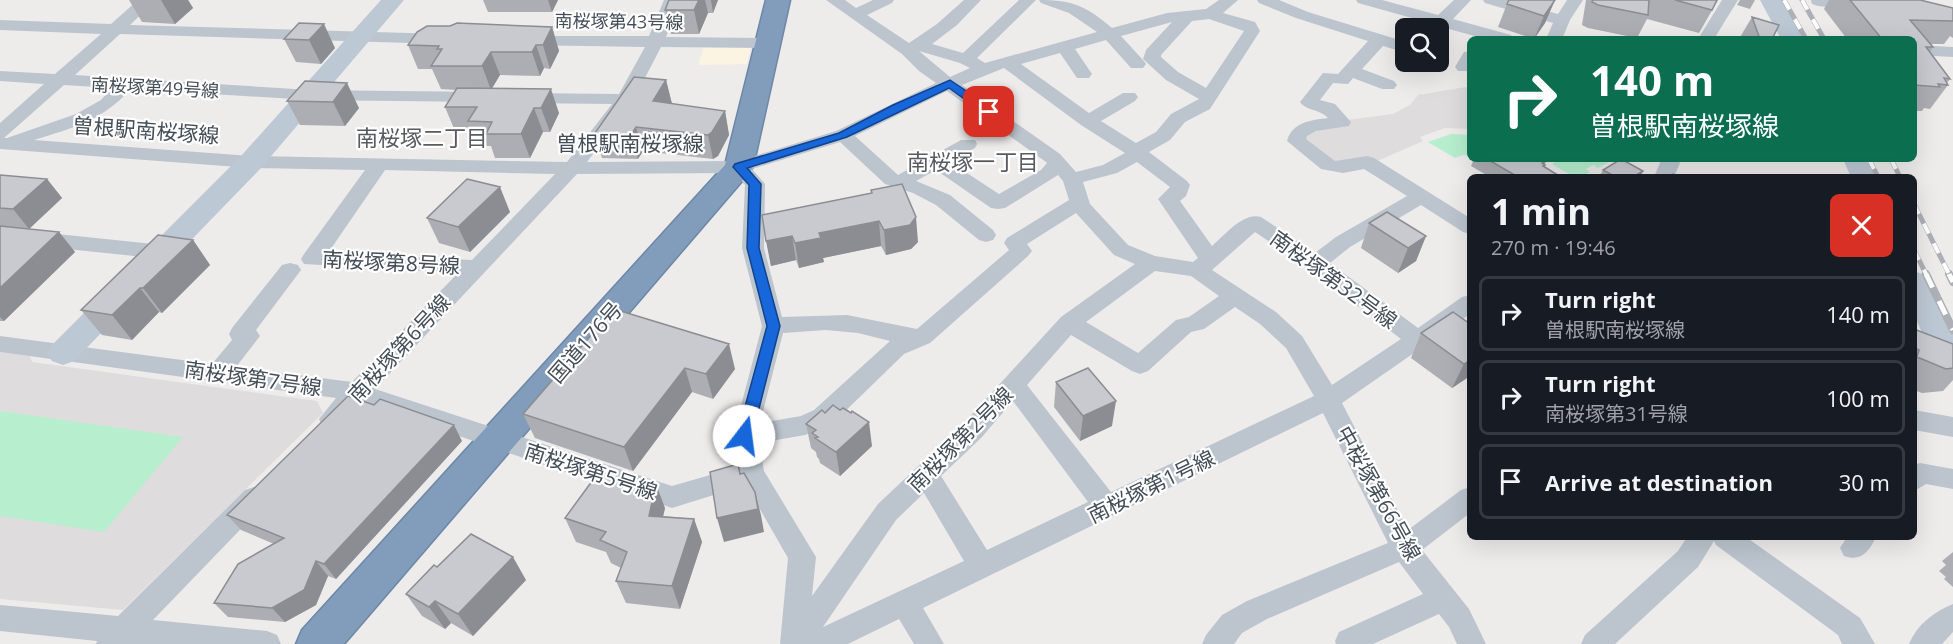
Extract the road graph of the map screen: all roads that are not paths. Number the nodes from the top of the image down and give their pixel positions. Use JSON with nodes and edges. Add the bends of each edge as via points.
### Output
{"nodes":[{"id":1,"x":148,"y":0,"type":"edge"},
{"id":2,"x":393,"y":0,"type":"edge"},
{"id":3,"x":672,"y":0,"type":"edge"},
{"id":4,"x":778,"y":0,"type":"edge"},
{"id":5,"x":834,"y":0,"type":"edge"},
{"id":6,"x":886,"y":0,"type":"edge"},
{"id":7,"x":973,"y":0,"type":"edge"},
{"id":8,"x":1028,"y":0,"type":"edge"},
{"id":9,"x":1047,"y":0,"type":"edge"},
{"id":10,"x":1230,"y":0,"type":"edge"},
{"id":11,"x":1265,"y":0,"type":"edge"},
{"id":12,"x":1364,"y":0,"type":"edge"},
{"id":13,"x":1462,"y":0,"type":"edge"},
{"id":14,"x":1491,"y":0,"type":"edge"},
{"id":15,"x":1575,"y":0,"type":"edge"},
{"id":16,"x":1730,"y":0,"type":"edge"},
{"id":17,"x":1771,"y":0,"type":"edge"},
{"id":18,"x":1818,"y":1,"type":"edge"},
{"id":19,"x":1872,"y":8,"type":"edge"},
{"id":20,"x":856,"y":14,"type":"junction"},
{"id":21,"x":1210,"y":14,"type":"junction"},
{"id":22,"x":1187,"y":16,"type":"junction"},
{"id":23,"x":1417,"y":18,"type":"edge"},
{"id":24,"x":1445,"y":18,"type":"edge"},
{"id":25,"x":1562,"y":20,"type":"junction"},
{"id":26,"x":0,"y":25,"type":"edge"},
{"id":27,"x":1449,"y":28,"type":"edge"},
{"id":28,"x":117,"y":29,"type":"junction"},
{"id":29,"x":1111,"y":34,"type":"junction"},
{"id":30,"x":1481,"y":36,"type":"edge"},
{"id":31,"x":1555,"y":36,"type":"edge"},
{"id":32,"x":1708,"y":36,"type":"edge"},
{"id":33,"x":1791,"y":36,"type":"edge"},
{"id":34,"x":360,"y":38,"type":"junction"},
{"id":35,"x":455,"y":39,"type":"edge"},
{"id":36,"x":502,"y":39,"type":"edge"},
{"id":37,"x":1379,"y":40,"type":"junction"},
{"id":38,"x":656,"y":41,"type":"junction"},
{"id":39,"x":769,"y":43,"type":"junction"},
{"id":40,"x":1395,"y":45,"type":"edge"},
{"id":41,"x":1065,"y":47,"type":"junction"},
{"id":42,"x":914,"y":48,"type":"junction"},
{"id":43,"x":1917,"y":51,"type":"edge"},
{"id":44,"x":1953,"y":52,"type":"edge"},
{"id":45,"x":966,"y":59,"type":"junction"},
{"id":46,"x":1008,"y":63,"type":"junction"},
{"id":47,"x":1137,"y":64,"type":"dead end"},
{"id":48,"x":983,"y":69,"type":"junction"},
{"id":49,"x":1351,"y":71,"type":"junction"},
{"id":50,"x":1083,"y":74,"type":"dead end"},
{"id":51,"x":0,"y":76,"type":"edge"},
{"id":52,"x":57,"y":81,"type":"junction"},
{"id":53,"x":950,"y":84,"type":"junction"},
{"id":54,"x":125,"y":85,"type":"junction"},
{"id":55,"x":1388,"y":85,"type":"dead end"},
{"id":56,"x":311,"y":95,"type":"junction"},
{"id":57,"x":1129,"y":97,"type":"dead end"},
{"id":58,"x":1209,"y":97,"type":"junction"},
{"id":59,"x":625,"y":99,"type":"junction"},
{"id":60,"x":1088,"y":121,"type":"junction"},
{"id":61,"x":843,"y":135,"type":"junction"},
{"id":62,"x":2,"y":140,"type":"edge"},
{"id":63,"x":968,"y":144,"type":"dead end"},
{"id":64,"x":1139,"y":153,"type":"junction"},
{"id":65,"x":251,"y":162,"type":"junction"},
{"id":66,"x":937,"y":162,"type":"junction"},
{"id":67,"x":1058,"y":164,"type":"junction"},
{"id":68,"x":379,"y":165,"type":"junction"},
{"id":69,"x":739,"y":167,"type":"junction"},
{"id":70,"x":572,"y":168,"type":"junction"},
{"id":71,"x":1072,"y":179,"type":"junction"},
{"id":72,"x":899,"y":182,"type":"junction"},
{"id":73,"x":1421,"y":197,"type":"junction"},
{"id":74,"x":1080,"y":202,"type":"junction"},
{"id":75,"x":1467,"y":225,"type":"edge"},
{"id":76,"x":0,"y":235,"type":"edge"},
{"id":77,"x":986,"y":236,"type":"dead end"},
{"id":78,"x":163,"y":252,"type":"junction"},
{"id":79,"x":1151,"y":263,"type":"junction"},
{"id":80,"x":1316,"y":263,"type":"junction"},
{"id":81,"x":1204,"y":265,"type":"junction"},
{"id":82,"x":475,"y":267,"type":"junction"},
{"id":83,"x":290,"y":270,"type":"dead end"},
{"id":84,"x":1917,"y":288,"type":"edge"},
{"id":85,"x":1236,"y":295,"type":"junction"},
{"id":86,"x":1467,"y":305,"type":"edge"},
{"id":87,"x":1069,"y":323,"type":"junction"},
{"id":88,"x":773,"y":326,"type":"junction"},
{"id":89,"x":922,"y":338,"type":"junction"},
{"id":90,"x":1417,"y":339,"type":"junction"},
{"id":91,"x":0,"y":344,"type":"edge"},
{"id":92,"x":63,"y":353,"type":"junction"},
{"id":93,"x":1953,"y":365,"type":"edge"},
{"id":94,"x":217,"y":374,"type":"junction"},
{"id":95,"x":1014,"y":385,"type":"junction"},
{"id":96,"x":357,"y":392,"type":"junction"},
{"id":97,"x":1328,"y":400,"type":"junction"},
{"id":98,"x":1917,"y":421,"type":"edge"},
{"id":99,"x":1953,"y":427,"type":"edge"},
{"id":100,"x":315,"y":435,"type":"edge"},
{"id":101,"x":744,"y":436,"type":"junction"},
{"id":102,"x":498,"y":441,"type":"junction"},
{"id":103,"x":752,"y":473,"type":"junction"},
{"id":104,"x":926,"y":473,"type":"junction"},
{"id":105,"x":1917,"y":476,"type":"edge"},
{"id":106,"x":1953,"y":478,"type":"edge"},
{"id":107,"x":266,"y":486,"type":"edge"},
{"id":108,"x":1467,"y":500,"type":"edge"},
{"id":109,"x":1107,"y":507,"type":"junction"},
{"id":110,"x":1700,"y":540,"type":"edge"},
{"id":111,"x":1729,"y":540,"type":"edge"},
{"id":112,"x":1404,"y":548,"type":"junction"},
{"id":113,"x":981,"y":565,"type":"junction"},
{"id":114,"x":1443,"y":598,"type":"junction"},
{"id":115,"x":904,"y":603,"type":"junction"},
{"id":116,"x":1953,"y":617,"type":"edge"},
{"id":117,"x":0,"y":618,"type":"edge"},
{"id":118,"x":117,"y":637,"type":"edge"},
{"id":119,"x":1348,"y":641,"type":"dead end"},
{"id":120,"x":267,"y":644,"type":"edge"},
{"id":121,"x":317,"y":644,"type":"edge"},
{"id":122,"x":794,"y":644,"type":"edge"},
{"id":123,"x":800,"y":644,"type":"edge"},
{"id":124,"x":818,"y":644,"type":"edge"},
{"id":125,"x":930,"y":644,"type":"edge"},
{"id":126,"x":1216,"y":644,"type":"edge"},
{"id":127,"x":1472,"y":644,"type":"edge"},
{"id":128,"x":1595,"y":644,"type":"edge"},
{"id":129,"x":1861,"y":644,"type":"edge"},
{"id":130,"x":1923,"y":644,"type":"edge"}],
"edges":[{"from":1,"to":28,"type":"street"},
{"from":2,"to":34,"type":"street"},
{"from":3,"to":38,"type":"street","name":"南桜塚第6号線"},
{"from":4,"to":39,"type":"highway","name":"国道176号"},
{"from":5,"to":20,"type":"street"},
{"from":6,"to":20,"type":"street"},
{"from":7,"to":42,"type":"street","via":[[954,20]]},
{"from":8,"to":45,"type":"street"},
{"from":9,"to":29,"type":"street","via":[[1081,12]]},
{"from":10,"to":21,"type":"street"},
{"from":11,"to":37,"type":"street"},
{"from":12,"to":23,"type":"street"},
{"from":13,"to":24,"type":"street"},
{"from":14,"to":25,"type":"street"},
{"from":15,"to":25,"type":"street"},
{"from":16,"to":32,"type":"street"},
{"from":17,"to":33,"type":"street"},
{"from":18,"to":19,"type":"street"},
{"from":20,"to":42,"type":"street"},
{"from":21,"to":22,"type":"street","name":"曽根駅南桜塚線"},
{"from":21,"to":58,"type":"street","via":[[1252,30]]},
{"from":22,"to":29,"type":"street","name":"曽根駅南桜塚線"},
{"from":22,"to":58,"type":"street","via":[[1167,48],[1152,54],[1155,63],[1172,76]]},
{"from":25,"to":31,"type":"street"},
{"from":26,"to":28,"type":"street"},
{"from":27,"to":30,"type":"street"},
{"from":28,"to":34,"type":"street"},
{"from":28,"to":52,"type":"street"},
{"from":29,"to":41,"type":"street","name":"曽根駅南桜塚線"},
{"from":29,"to":47,"type":"street"},
{"from":34,"to":35,"type":"street"},
{"from":34,"to":56,"type":"street"},
{"from":36,"to":38,"type":"street","name":"南桜塚第43号線"},
{"from":37,"to":40,"type":"street"},
{"from":37,"to":49,"type":"street"},
{"from":38,"to":39,"type":"street","name":"南桜塚第43号線"},
{"from":38,"to":59,"type":"street","name":"南桜塚第6号線"},
{"from":39,"to":69,"type":"highway","name":"国道176号"},
{"from":41,"to":46,"type":"street","name":"曽根駅南桜塚線"},
{"from":41,"to":50,"type":"street"},
{"from":42,"to":45,"type":"street"},
{"from":42,"to":53,"type":"street","via":[[925,67]]},
{"from":43,"to":44,"type":"street"},
{"from":45,"to":48,"type":"street"},
{"from":46,"to":48,"type":"street","name":"曽根駅南桜塚線"},
{"from":46,"to":60,"type":"street"},
{"from":48,"to":53,"type":"street","name":"曽根駅南桜塚線"},
{"from":49,"to":55,"type":"street"},
{"from":49,"to":73,"type":"street","via":[[1342,80],[1329,77],[1309,102],[1329,108],[1342,122],[1311,126],[1298,133],[1296,141],[1328,166],[1342,169],[1367,162]]},
{"from":51,"to":52,"type":"street","name":"南桜塚第49号線"},
{"from":52,"to":54,"type":"street","name":"南桜塚第49号線"},
{"from":52,"to":62,"type":"street"},
{"from":53,"to":61,"type":"street","name":"曽根駅南桜塚線"},
{"from":53,"to":67,"type":"street"},
{"from":54,"to":56,"type":"street","name":"南桜塚第49号線"},
{"from":54,"to":62,"type":"street","via":[[106,104],[83,118]]},
{"from":56,"to":59,"type":"street","name":"南桜塚第49号線"},
{"from":56,"to":65,"type":"street"},
{"from":57,"to":60,"type":"street"},
{"from":58,"to":64,"type":"street","via":[[1204,105],[1178,118],[1163,136]]},
{"from":59,"to":70,"type":"street","name":"南桜塚第6号線"},
{"from":60,"to":64,"type":"street"},
{"from":61,"to":69,"type":"street","name":"曽根駅南桜塚線"},
{"from":61,"to":72,"type":"street"},
{"from":62,"to":65,"type":"street","name":"曽根駅南桜塚線"},
{"from":63,"to":66,"type":"street"},
{"from":64,"to":71,"type":"street","via":[[1110,169]]},
{"from":64,"to":81,"type":"street","via":[[1180,185],[1179,192],[1168,199]]},
{"from":65,"to":68,"type":"street","name":"曽根駅南桜塚線"},
{"from":65,"to":78,"type":"street"},
{"from":66,"to":67,"type":"street","via":[[998,203]]},
{"from":66,"to":72,"type":"street"},
{"from":67,"to":71,"type":"street"},
{"from":68,"to":70,"type":"street","name":"曽根駅南桜塚線"},
{"from":68,"to":82,"type":"street","name":"南桜塚第8号線","via":[[312,259]]},
{"from":69,"to":70,"type":"street","name":"曽根駅南桜塚線"},
{"from":69,"to":88,"type":"street","via":[[755,184],[753,248]]},
{"from":69,"to":102,"type":"highway","name":"国道176号"},
{"from":70,"to":82,"type":"street","name":"南桜塚第6号線"},
{"from":71,"to":74,"type":"street"},
{"from":72,"to":77,"type":"street","via":[[943,201]]},
{"from":73,"to":75,"type":"street"},
{"from":73,"to":80,"type":"street","via":[[1343,242]]},
{"from":74,"to":79,"type":"street","via":[[1122,250]]},
{"from":74,"to":89,"type":"street","via":[[1014,243],[1021,250]]},
{"from":76,"to":78,"type":"street"},
{"from":78,"to":92,"type":"street"},
{"from":79,"to":81,"type":"street"},
{"from":79,"to":87,"type":"street","name":"南桜塚第2号線"},
{"from":80,"to":81,"type":"street","name":"南桜塚第32号線","via":[[1254,222]]},
{"from":80,"to":90,"type":"street","name":"南桜塚第32号線"},
{"from":81,"to":85,"type":"street","name":"中桜塚第66号線"},
{"from":82,"to":96,"type":"street","name":"南桜塚第6号線"},
{"from":83,"to":94,"type":"street","via":[[240,334],[249,336]]},
{"from":84,"to":93,"type":"street"},
{"from":85,"to":87,"type":"street","via":[[1196,323],[1184,326],[1140,365]]},
{"from":85,"to":97,"type":"street","name":"中桜塚第66号線","via":[[1294,342]]},
{"from":86,"to":90,"type":"street","name":"南桜塚第1号線"},
{"from":87,"to":95,"type":"street","name":"南桜塚第2号線"},
{"from":88,"to":89,"type":"street","via":[[824,322]]},
{"from":88,"to":101,"type":"street"},
{"from":89,"to":101,"type":"street","via":[[896,348],[823,417],[805,425]]},
{"from":90,"to":97,"type":"street","name":"南桜塚第1号線"},
{"from":91,"to":92,"type":"street","name":"南桜塚第7号線"},
{"from":92,"to":94,"type":"street","name":"南桜塚第7号線"},
{"from":94,"to":96,"type":"street","name":"南桜塚第7号線"},
{"from":95,"to":104,"type":"street","name":"南桜塚第2号線"},
{"from":95,"to":109,"type":"street"},
{"from":96,"to":100,"type":"street","name":"南桜塚第6号線"},
{"from":96,"to":102,"type":"street","name":"南桜塚第7号線"},
{"from":97,"to":109,"type":"street","name":"南桜塚第1号線"},
{"from":97,"to":112,"type":"street","name":"中桜塚第66号線"},
{"from":98,"to":99,"type":"street"},
{"from":101,"to":103,"type":"street"},
{"from":102,"to":103,"type":"street","name":"南桜塚第5号線","via":[[672,497]]},
{"from":102,"to":121,"type":"highway","name":"国道176号"},
{"from":103,"to":122,"type":"street","via":[[802,557]]},
{"from":104,"to":113,"type":"street"},
{"from":104,"to":123,"type":"street","name":"南桜塚第2号線","via":[[887,512],[813,618]]},
{"from":105,"to":106,"type":"street","via":[[1920,473]]},
{"from":107,"to":118,"type":"street"},
{"from":108,"to":112,"type":"street"},
{"from":109,"to":113,"type":"street","name":"南桜塚第1号線"},
{"from":110,"to":128,"type":"street","via":[[1688,559]]},
{"from":111,"to":129,"type":"street","via":[[1850,627],[1854,639]]},
{"from":112,"to":114,"type":"street","name":"中桜塚第66号線"},
{"from":112,"to":126,"type":"street","via":[[1257,610],[1232,624]]},
{"from":113,"to":115,"type":"street","name":"南桜塚第1号線"},
{"from":114,"to":119,"type":"street"},
{"from":114,"to":127,"type":"street","name":"中桜塚第66号線"},
{"from":115,"to":124,"type":"street","name":"南桜塚第1号線"},
{"from":115,"to":125,"type":"street"},
{"from":116,"to":130,"type":"street"},
{"from":117,"to":118,"type":"street"},
{"from":118,"to":120,"type":"street"}]}
